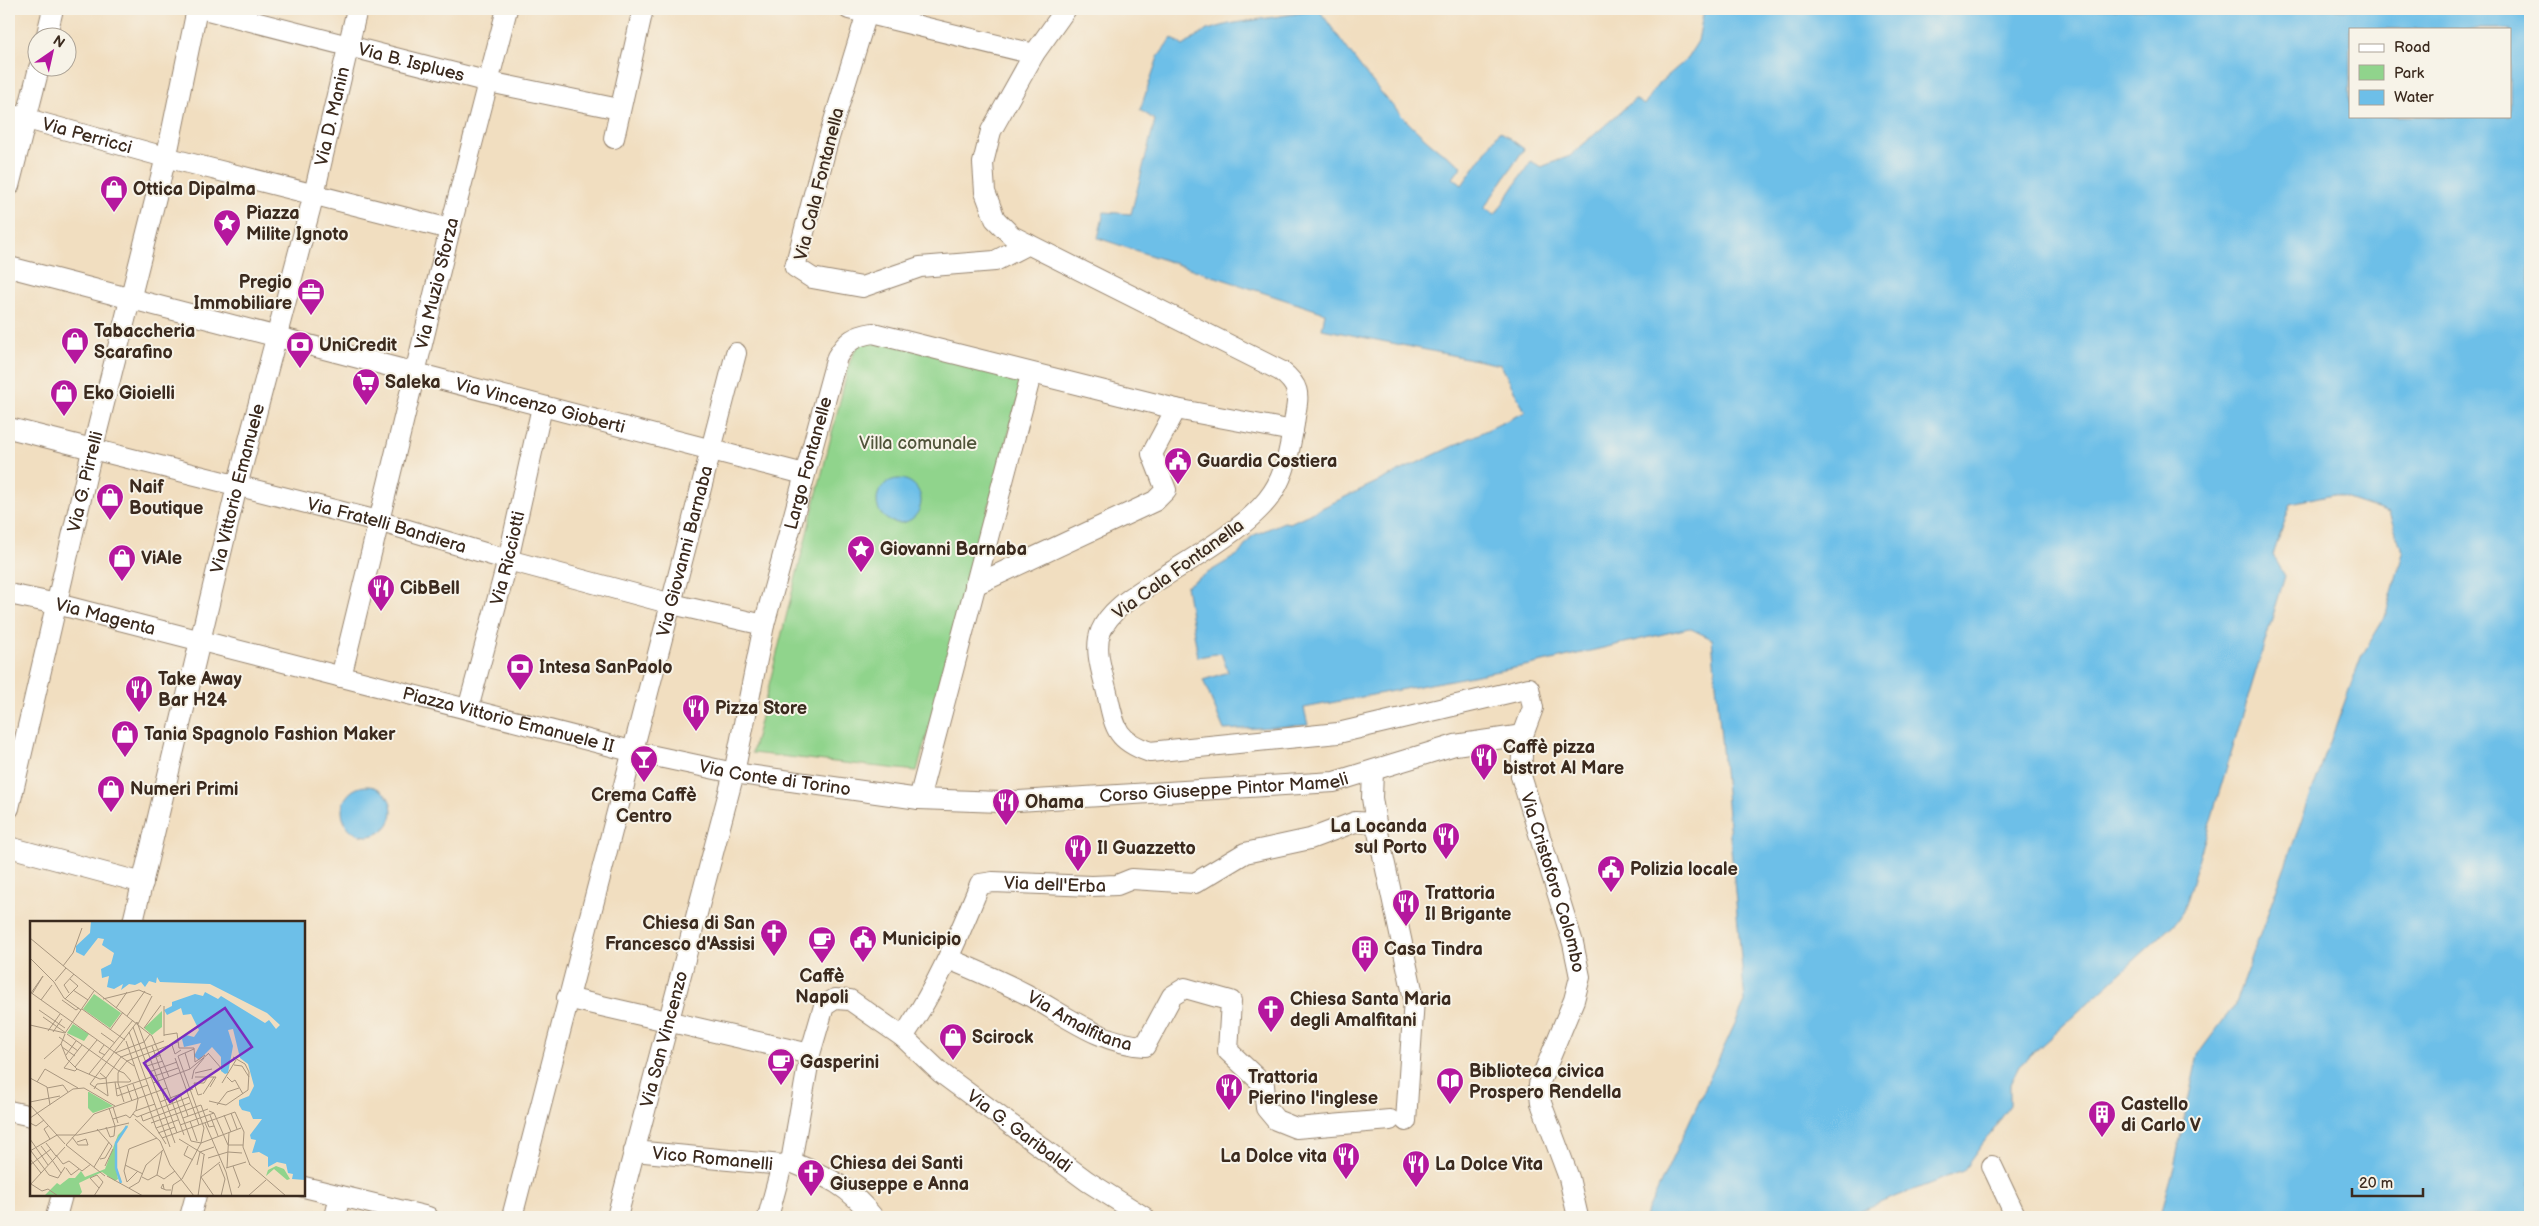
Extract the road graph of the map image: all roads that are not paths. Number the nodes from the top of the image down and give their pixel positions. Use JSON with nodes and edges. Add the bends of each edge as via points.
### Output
{"nodes":[{"id":1,"x":53,"y":9,"type":"edge"},
{"id":2,"x":197,"y":9,"type":"edge"},
{"id":3,"x":204,"y":9,"type":"edge"},
{"id":4,"x":357,"y":9,"type":"edge"},
{"id":5,"x":507,"y":9,"type":"edge"},
{"id":6,"x":643,"y":9,"type":"edge"},
{"id":7,"x":1066,"y":9,"type":"edge"},
{"id":8,"x":858,"y":11,"type":"edge"},
{"id":9,"x":48,"y":28,"type":"edge"},
{"id":10,"x":348,"y":46,"type":"junction"},
{"id":11,"x":1034,"y":54,"type":"junction"},
{"id":12,"x":35,"y":78,"type":"edge"},
{"id":13,"x":489,"y":82,"type":"junction"},
{"id":14,"x":619,"y":109,"type":"junction"},
{"id":15,"x":18,"y":116,"type":"edge"},
{"id":16,"x":614,"y":138,"type":"dead end"},
{"id":17,"x":165,"y":156,"type":"junction"},
{"id":18,"x":9,"y":186,"type":"edge"},
{"id":19,"x":314,"y":194,"type":"junction"},
{"id":20,"x":450,"y":229,"type":"junction"},
{"id":21,"x":1028,"y":244,"type":"junction"},
{"id":22,"x":9,"y":267,"type":"edge"},
{"id":23,"x":130,"y":299,"type":"junction"},
{"id":24,"x":276,"y":336,"type":"junction"},
{"id":25,"x":736,"y":353,"type":"dead end"},
{"id":26,"x":415,"y":372,"type":"junction"},
{"id":27,"x":1031,"y":374,"type":"junction"},
{"id":28,"x":542,"y":407,"type":"junction"},
{"id":29,"x":1176,"y":409,"type":"junction"},
{"id":30,"x":9,"y":428,"type":"edge"},
{"id":31,"x":1293,"y":431,"type":"junction"},
{"id":32,"x":709,"y":450,"type":"junction"},
{"id":33,"x":92,"y":451,"type":"junction"},
{"id":34,"x":804,"y":474,"type":"junction"},
{"id":35,"x":237,"y":486,"type":"junction"},
{"id":36,"x":378,"y":521,"type":"junction"},
{"id":37,"x":508,"y":560,"type":"junction"},
{"id":38,"x":975,"y":585,"type":"junction"},
{"id":39,"x":9,"y":594,"type":"edge"},
{"id":40,"x":56,"y":604,"type":"junction"},
{"id":41,"x":672,"y":604,"type":"junction"},
{"id":42,"x":764,"y":625,"type":"junction"},
{"id":43,"x":200,"y":641,"type":"junction"},
{"id":44,"x":341,"y":677,"type":"junction"},
{"id":45,"x":1529,"y":688,"type":"joint"},
{"id":46,"x":468,"y":709,"type":"junction"},
{"id":47,"x":1523,"y":735,"type":"junction"},
{"id":48,"x":631,"y":751,"type":"junction"},
{"id":49,"x":1372,"y":771,"type":"junction"},
{"id":50,"x":734,"y":773,"type":"junction"},
{"id":51,"x":919,"y":799,"type":"junction"},
{"id":52,"x":9,"y":808,"type":"edge"},
{"id":53,"x":1376,"y":823,"type":"junction"},
{"id":54,"x":9,"y":847,"type":"edge"},
{"id":55,"x":143,"y":883,"type":"junction"},
{"id":56,"x":133,"y":921,"type":"edge"},
{"id":57,"x":949,"y":959,"type":"junction"},
{"id":58,"x":567,"y":998,"type":"junction"},
{"id":59,"x":668,"y":1021,"type":"junction"},
{"id":60,"x":903,"y":1037,"type":"junction"},
{"id":61,"x":810,"y":1054,"type":"junction"},
{"id":62,"x":9,"y":1110,"type":"edge"},
{"id":63,"x":30,"y":1116,"type":"edge"},
{"id":64,"x":634,"y":1151,"type":"junction"},
{"id":65,"x":787,"y":1164,"type":"junction"},
{"id":66,"x":1992,"y":1166,"type":"dead end"},
{"id":67,"x":305,"y":1187,"type":"edge"},
{"id":68,"x":62,"y":1196,"type":"edge"},
{"id":69,"x":196,"y":1196,"type":"edge"},
{"id":70,"x":340,"y":1196,"type":"junction"},
{"id":71,"x":56,"y":1217,"type":"edge"},
{"id":72,"x":190,"y":1217,"type":"edge"},
{"id":73,"x":334,"y":1217,"type":"edge"},
{"id":74,"x":428,"y":1217,"type":"edge"},
{"id":75,"x":512,"y":1217,"type":"edge"},
{"id":76,"x":617,"y":1217,"type":"edge"},
{"id":77,"x":768,"y":1217,"type":"edge"},
{"id":78,"x":873,"y":1217,"type":"edge"},
{"id":79,"x":1144,"y":1217,"type":"edge"},
{"id":80,"x":1578,"y":1217,"type":"edge"},
{"id":81,"x":2016,"y":1217,"type":"edge"}],
"edges":[{"from":1,"to":9,"type":"street"},
{"from":2,"to":17,"type":"street","name":"Via G. Pirrelli"},
{"from":3,"to":10,"type":"street","name":"Via B. Isplues"},
{"from":4,"to":10,"type":"street","name":"Via D. Manin"},
{"from":5,"to":13,"type":"street","name":"Via Muzio Sforza"},
{"from":6,"to":14,"type":"street"},
{"from":7,"to":11,"type":"street","name":"Via Cala Fontanella"},
{"from":8,"to":11,"type":"street"},
{"from":8,"to":21,"type":"street","name":"Via Cala Fontanella","via":[[796,267],[812,278],[862,287],[920,267],[995,261]]},
{"from":10,"to":13,"type":"street","name":"Via B. Isplues"},
{"from":10,"to":19,"type":"street","name":"Via D. Manin"},
{"from":11,"to":21,"type":"street","name":"Via Cala Fontanella","via":[[991,131],[983,163],[985,192],[995,219],[1012,236]]},
{"from":12,"to":15,"type":"street"},
{"from":13,"to":14,"type":"street","name":"Via B. Isplues"},
{"from":13,"to":20,"type":"street","name":"Via Muzio Sforza"},
{"from":14,"to":16,"type":"street"},
{"from":15,"to":17,"type":"street","name":"Via Perricci"},
{"from":15,"to":18,"type":"street"},
{"from":17,"to":19,"type":"street"},
{"from":17,"to":23,"type":"street","name":"Via G. Pirrelli"},
{"from":19,"to":20,"type":"street"},
{"from":19,"to":24,"type":"street"},
{"from":20,"to":26,"type":"street","name":"Via Muzio Sforza"},
{"from":21,"to":31,"type":"street","name":"Via Cala Fontanella","via":[[1281,371],[1294,381],[1298,393]]},
{"from":22,"to":23,"type":"street"},
{"from":23,"to":24,"type":"street"},
{"from":23,"to":33,"type":"street","name":"Via G. Pirrelli"},
{"from":24,"to":26,"type":"street","name":"Via Vincenzo Gioberti"},
{"from":24,"to":35,"type":"street","name":"Via Vittorio Emanuele"},
{"from":25,"to":32,"type":"street","name":"Via Giovanni Barnaba"},
{"from":26,"to":28,"type":"street","name":"Via Vincenzo Gioberti"},
{"from":26,"to":36,"type":"street","name":"Via Muzio Sforza"},
{"from":27,"to":29,"type":"street","name":"Largo Fontanelle"},
{"from":27,"to":34,"type":"street","name":"Largo Fontanelle","via":[[873,333],[857,336],[846,343],[837,357]]},
{"from":27,"to":38,"type":"street"},
{"from":28,"to":32,"type":"street","name":"Via Vincenzo Gioberti"},
{"from":28,"to":37,"type":"street","name":"Via Ricciotti"},
{"from":29,"to":31,"type":"street","name":"Largo Fontanelle"},
{"from":29,"to":38,"type":"street","via":[[1152,454],[1166,490],[1155,501]]},
{"from":30,"to":33,"type":"street","name":"Via Fratelli Bandiera"},
{"from":31,"to":45,"type":"street","name":"Via Cala Fontanella","via":[[1288,458],[1274,491],[1264,504],[1223,538],[1110,615],[1101,630],[1097,646],[1115,728],[1124,740],[1150,752],[1338,733]]},
{"from":32,"to":34,"type":"street","name":"Via Vincenzo Gioberti"},
{"from":32,"to":41,"type":"street","name":"Via Giovanni Barnaba"},
{"from":33,"to":35,"type":"street","name":"Via Fratelli Bandiera"},
{"from":33,"to":40,"type":"street","name":"Via G. Pirrelli"},
{"from":34,"to":42,"type":"street","name":"Largo Fontanelle"},
{"from":35,"to":36,"type":"street","name":"Via Fratelli Bandiera"},
{"from":35,"to":43,"type":"street","name":"Via Vittorio Emanuele"},
{"from":36,"to":37,"type":"street","name":"Via Fratelli Bandiera"},
{"from":36,"to":44,"type":"street","name":"Via Muzio Sforza"},
{"from":37,"to":41,"type":"street","name":"Via Fratelli Bandiera"},
{"from":37,"to":46,"type":"street","name":"Via Ricciotti"},
{"from":38,"to":51,"type":"street"},
{"from":39,"to":40,"type":"street","name":"Via Magenta"},
{"from":40,"to":43,"type":"street","name":"Via Magenta"},
{"from":40,"to":52,"type":"street","name":"Via G. Pirrelli"},
{"from":41,"to":42,"type":"street","name":"Via Fratelli Bandiera"},
{"from":41,"to":48,"type":"street","name":"Via Giovanni Barnaba"},
{"from":42,"to":50,"type":"street","name":"Largo Fontanelle"},
{"from":43,"to":44,"type":"street","name":"Piazza Vittorio Emanuele II"},
{"from":43,"to":55,"type":"street"},
{"from":44,"to":46,"type":"street","name":"Piazza Vittorio Emanuele II"},
{"from":45,"to":47,"type":"street","name":"Via Cristoforo Colombo","via":[[1533,708]]},
{"from":46,"to":48,"type":"street","name":"Piazza Vittorio Emanuele II"},
{"from":47,"to":49,"type":"street","name":"Corso Giuseppe Pintor Mameli","via":[[1454,745]]},
{"from":47,"to":80,"type":"street","name":"Via Cristoforo Colombo","via":[[1521,776],[1573,943],[1580,977],[1574,1000],[1539,1084],[1541,1103],[1569,1178]]},
{"from":48,"to":50,"type":"street","name":"Via Conte di Torino"},
{"from":48,"to":58,"type":"street","name":"Piazza Vittorio Emanuele II"},
{"from":49,"to":51,"type":"street","name":"Corso Giuseppe Pintor Mameli","via":[[1334,782],[1000,802]]},
{"from":49,"to":53,"type":"street"},
{"from":50,"to":51,"type":"street","name":"Via Conte di Torino"},
{"from":50,"to":59,"type":"street","name":"Via San Vincenzo"},
{"from":53,"to":57,"type":"street","name":"Via dell'Erba","via":[[1355,822],[1310,839],[1244,853],[1195,883],[1132,879],[1117,885],[1092,886],[980,884]]},
{"from":53,"to":57,"type":"street","name":"Via Amalfitana","via":[[1414,999],[1414,1034],[1398,1120],[1296,1128],[1276,1120],[1266,1108],[1264,1085],[1228,1051],[1231,1001],[1185,988],[1172,996],[1145,1046],[1126,1045]]},
{"from":54,"to":55,"type":"street"},
{"from":55,"to":56,"type":"street"},
{"from":57,"to":60,"type":"street","name":"Via dell'Erba","via":[[922,1010]]},
{"from":58,"to":59,"type":"street"},
{"from":58,"to":75,"type":"street","name":"Piazza Vittorio Emanuele II"},
{"from":59,"to":61,"type":"street"},
{"from":59,"to":64,"type":"street","name":"Via San Vincenzo"},
{"from":60,"to":61,"type":"street","via":[[850,1000],[834,999],[824,1006]]},
{"from":60,"to":79,"type":"street","name":"Via G. Garibaldi","via":[[941,1073],[1088,1181]]},
{"from":61,"to":65,"type":"street"},
{"from":62,"to":63,"type":"street"},
{"from":64,"to":65,"type":"street","name":"Vico Romanelli"},
{"from":64,"to":76,"type":"street","name":"Via San Vincenzo"},
{"from":65,"to":77,"type":"street"},
{"from":65,"to":78,"type":"street","name":"Vico Romanelli","via":[[834,1179],[859,1199]]},
{"from":66,"to":81,"type":"street"},
{"from":67,"to":70,"type":"street"},
{"from":68,"to":71,"type":"street"},
{"from":69,"to":72,"type":"street"},
{"from":70,"to":73,"type":"street"},
{"from":70,"to":74,"type":"street"}]}
